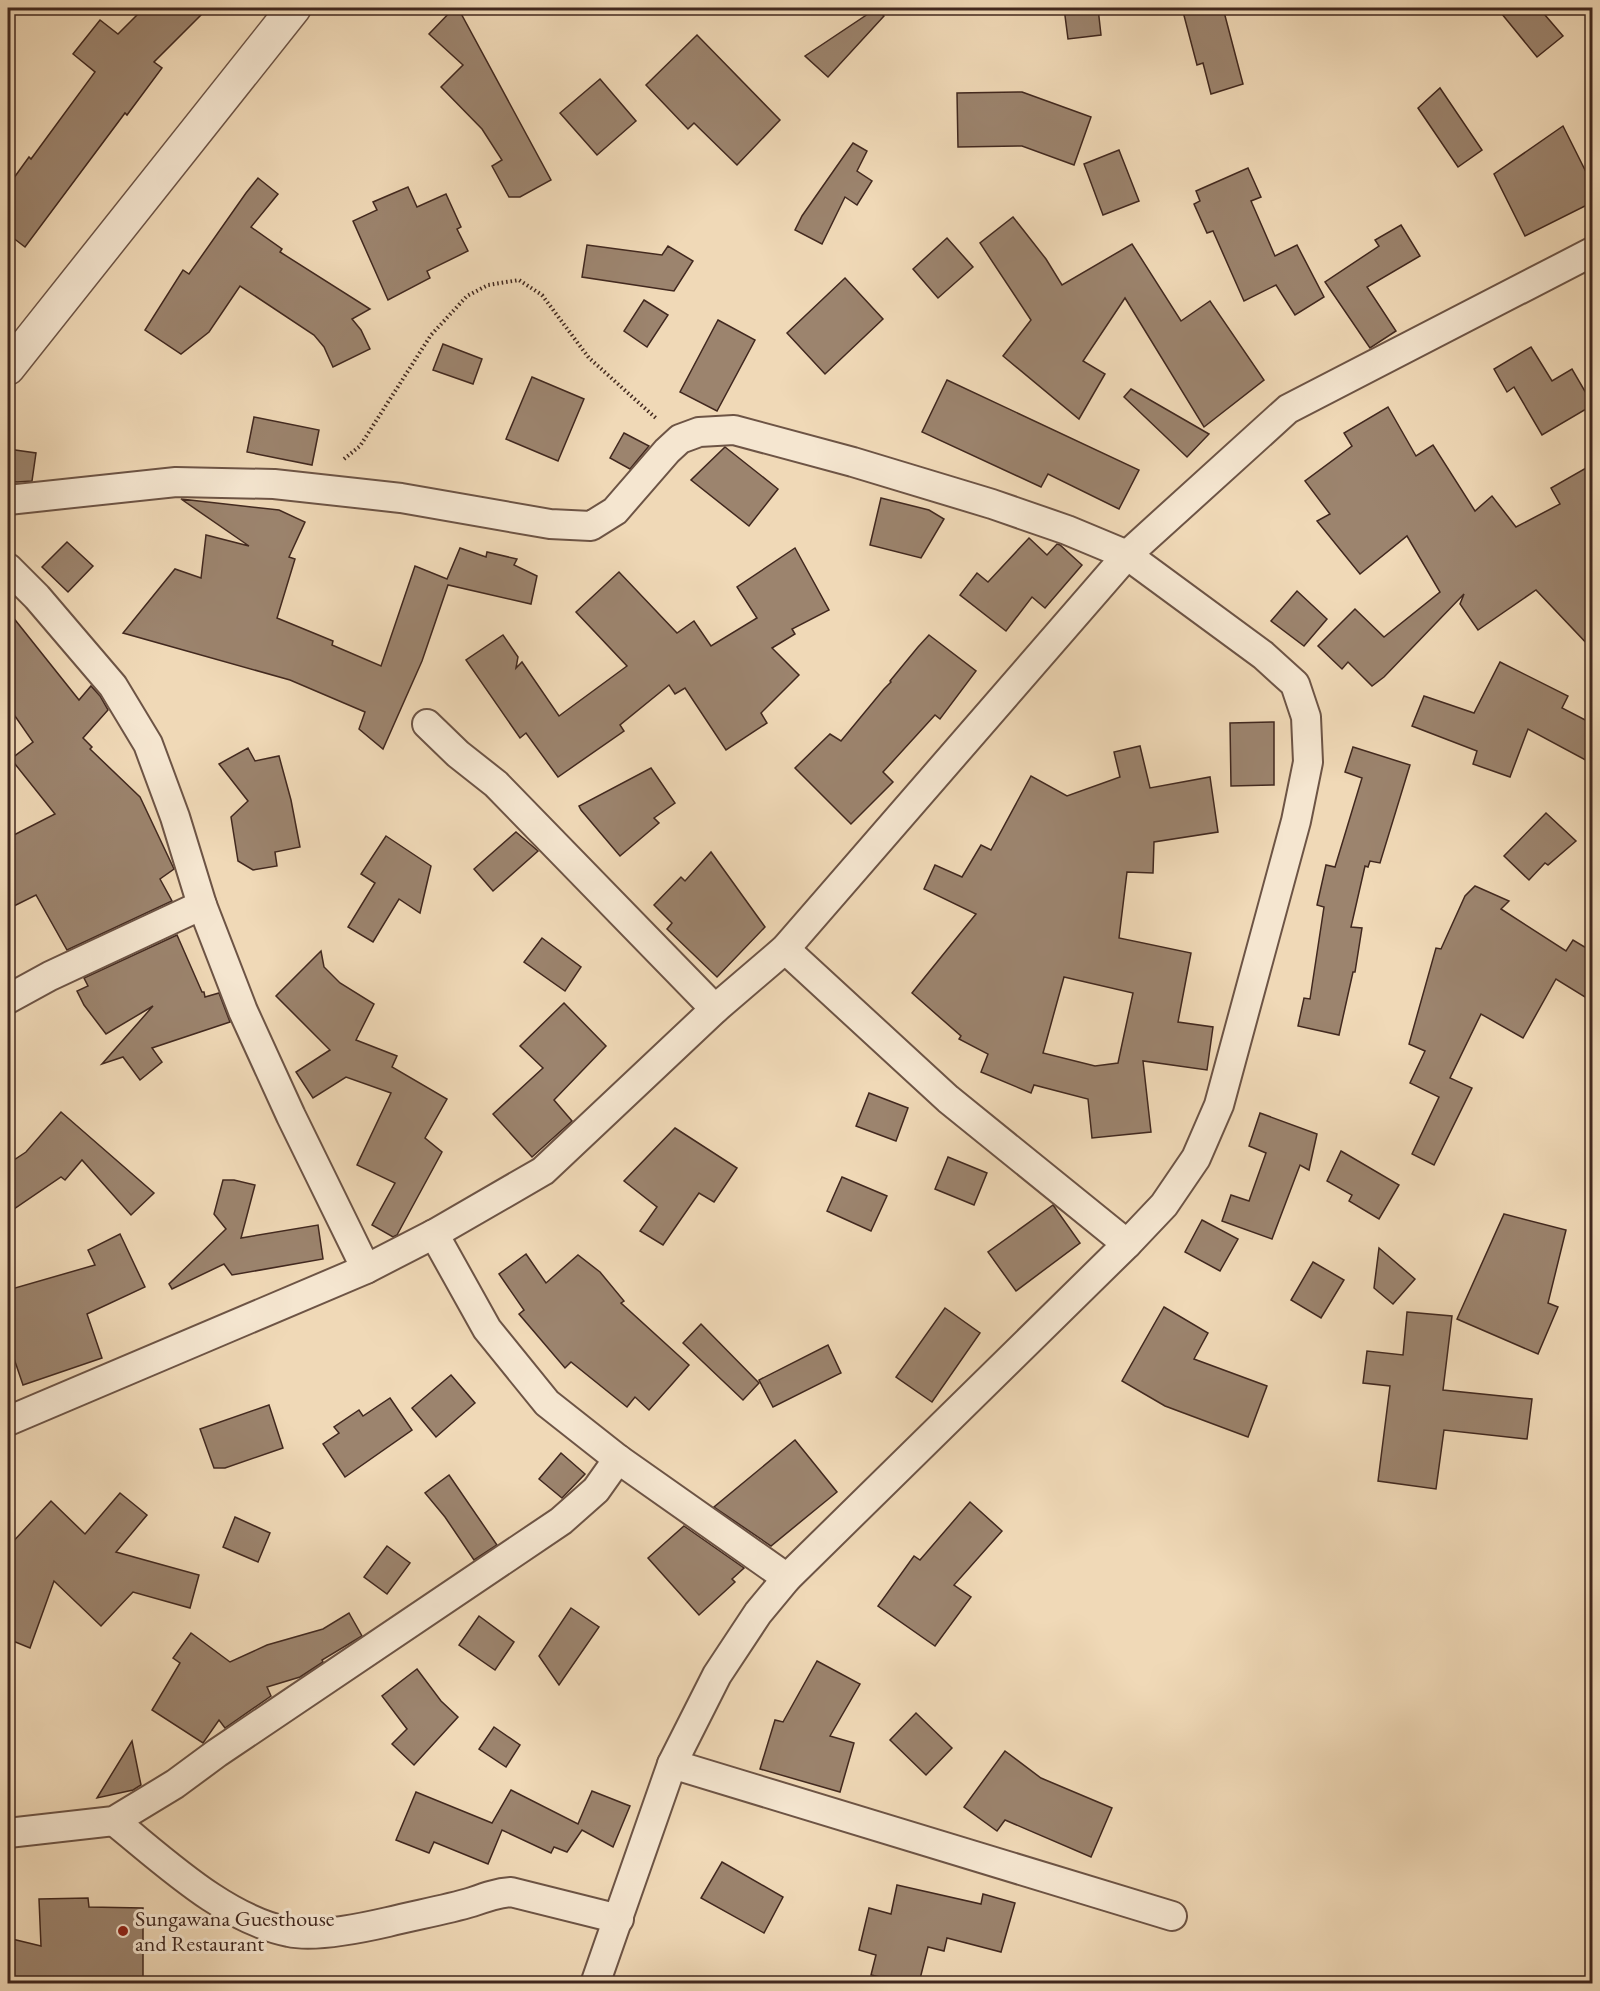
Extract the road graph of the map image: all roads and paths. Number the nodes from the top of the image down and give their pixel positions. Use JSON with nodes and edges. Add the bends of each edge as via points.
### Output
{"nodes":[{"id":1,"x":294,"y":8,"type":"edge"},
{"id":2,"x":1593,"y":252,"type":"edge"},
{"id":3,"x":8,"y":368,"type":"edge"},
{"id":4,"x":680,"y":439,"type":"junction"},
{"id":5,"x":305,"y":488,"type":"junction"},
{"id":6,"x":8,"y":500,"type":"edge"},
{"id":7,"x":1127,"y":555,"type":"junction"},
{"id":8,"x":8,"y":568,"type":"edge"},
{"id":9,"x":427,"y":724,"type":"dead end"},
{"id":10,"x":202,"y":905,"type":"junction"},
{"id":11,"x":785,"y":949,"type":"junction"},
{"id":12,"x":8,"y":999,"type":"edge"},
{"id":13,"x":716,"y":1009,"type":"junction"},
{"id":14,"x":434,"y":1234,"type":"junction"},
{"id":15,"x":1127,"y":1244,"type":"junction"},
{"id":16,"x":366,"y":1269,"type":"junction"},
{"id":17,"x":8,"y":1421,"type":"edge"},
{"id":18,"x":618,"y":1459,"type":"junction"},
{"id":19,"x":787,"y":1578,"type":"junction"},
{"id":20,"x":672,"y":1764,"type":"junction"},
{"id":21,"x":114,"y":1821,"type":"junction"},
{"id":22,"x":8,"y":1833,"type":"edge"},
{"id":23,"x":1172,"y":1916,"type":"dead end"},
{"id":24,"x":619,"y":1919,"type":"junction"},
{"id":25,"x":595,"y":1983,"type":"edge"}],
"edges":[{"from":1,"to":3,"type":"street"},
{"from":2,"to":7,"type":"street","via":[[1288,409]]},
{"from":4,"to":5,"type":"street","via":[[615,511],[591,526],[550,524],[401,498]]},
{"from":4,"to":5,"type":"path","via":[[589,358],[542,295],[519,280],[488,285],[467,296],[431,335],[360,446]]},
{"from":4,"to":7,"type":"street","via":[[699,432],[734,430],[774,440],[992,504]]},
{"from":5,"to":6,"type":"street","via":[[176,482]]},
{"from":7,"to":11,"type":"street"},
{"from":7,"to":15,"type":"street","via":[[1263,655],[1295,684],[1306,717],[1308,762],[1296,821],[1219,1105],[1196,1158],[1164,1205]]},
{"from":8,"to":10,"type":"street","via":[[113,686],[148,744]]},
{"from":9,"to":13,"type":"street","via":[[496,784]]},
{"from":10,"to":12,"type":"street"},
{"from":10,"to":16,"type":"street","via":[[243,1011]]},
{"from":11,"to":13,"type":"street"},
{"from":11,"to":15,"type":"street","via":[[948,1100]]},
{"from":13,"to":14,"type":"street","via":[[543,1171]]},
{"from":14,"to":16,"type":"street"},
{"from":14,"to":18,"type":"street","via":[[487,1329],[524,1375],[547,1403]]},
{"from":15,"to":19,"type":"street"},
{"from":16,"to":17,"type":"street"},
{"from":18,"to":19,"type":"street"},
{"from":18,"to":21,"type":"street","via":[[596,1490],[561,1521],[175,1784]]},
{"from":19,"to":20,"type":"street","via":[[758,1613],[717,1675]]},
{"from":20,"to":23,"type":"street"},
{"from":20,"to":24,"type":"street"},
{"from":21,"to":22,"type":"street"},
{"from":21,"to":24,"type":"street","via":[[216,1900],[249,1918],[290,1932],[369,1926],[511,1892]]},
{"from":24,"to":25,"type":"street"}]}
